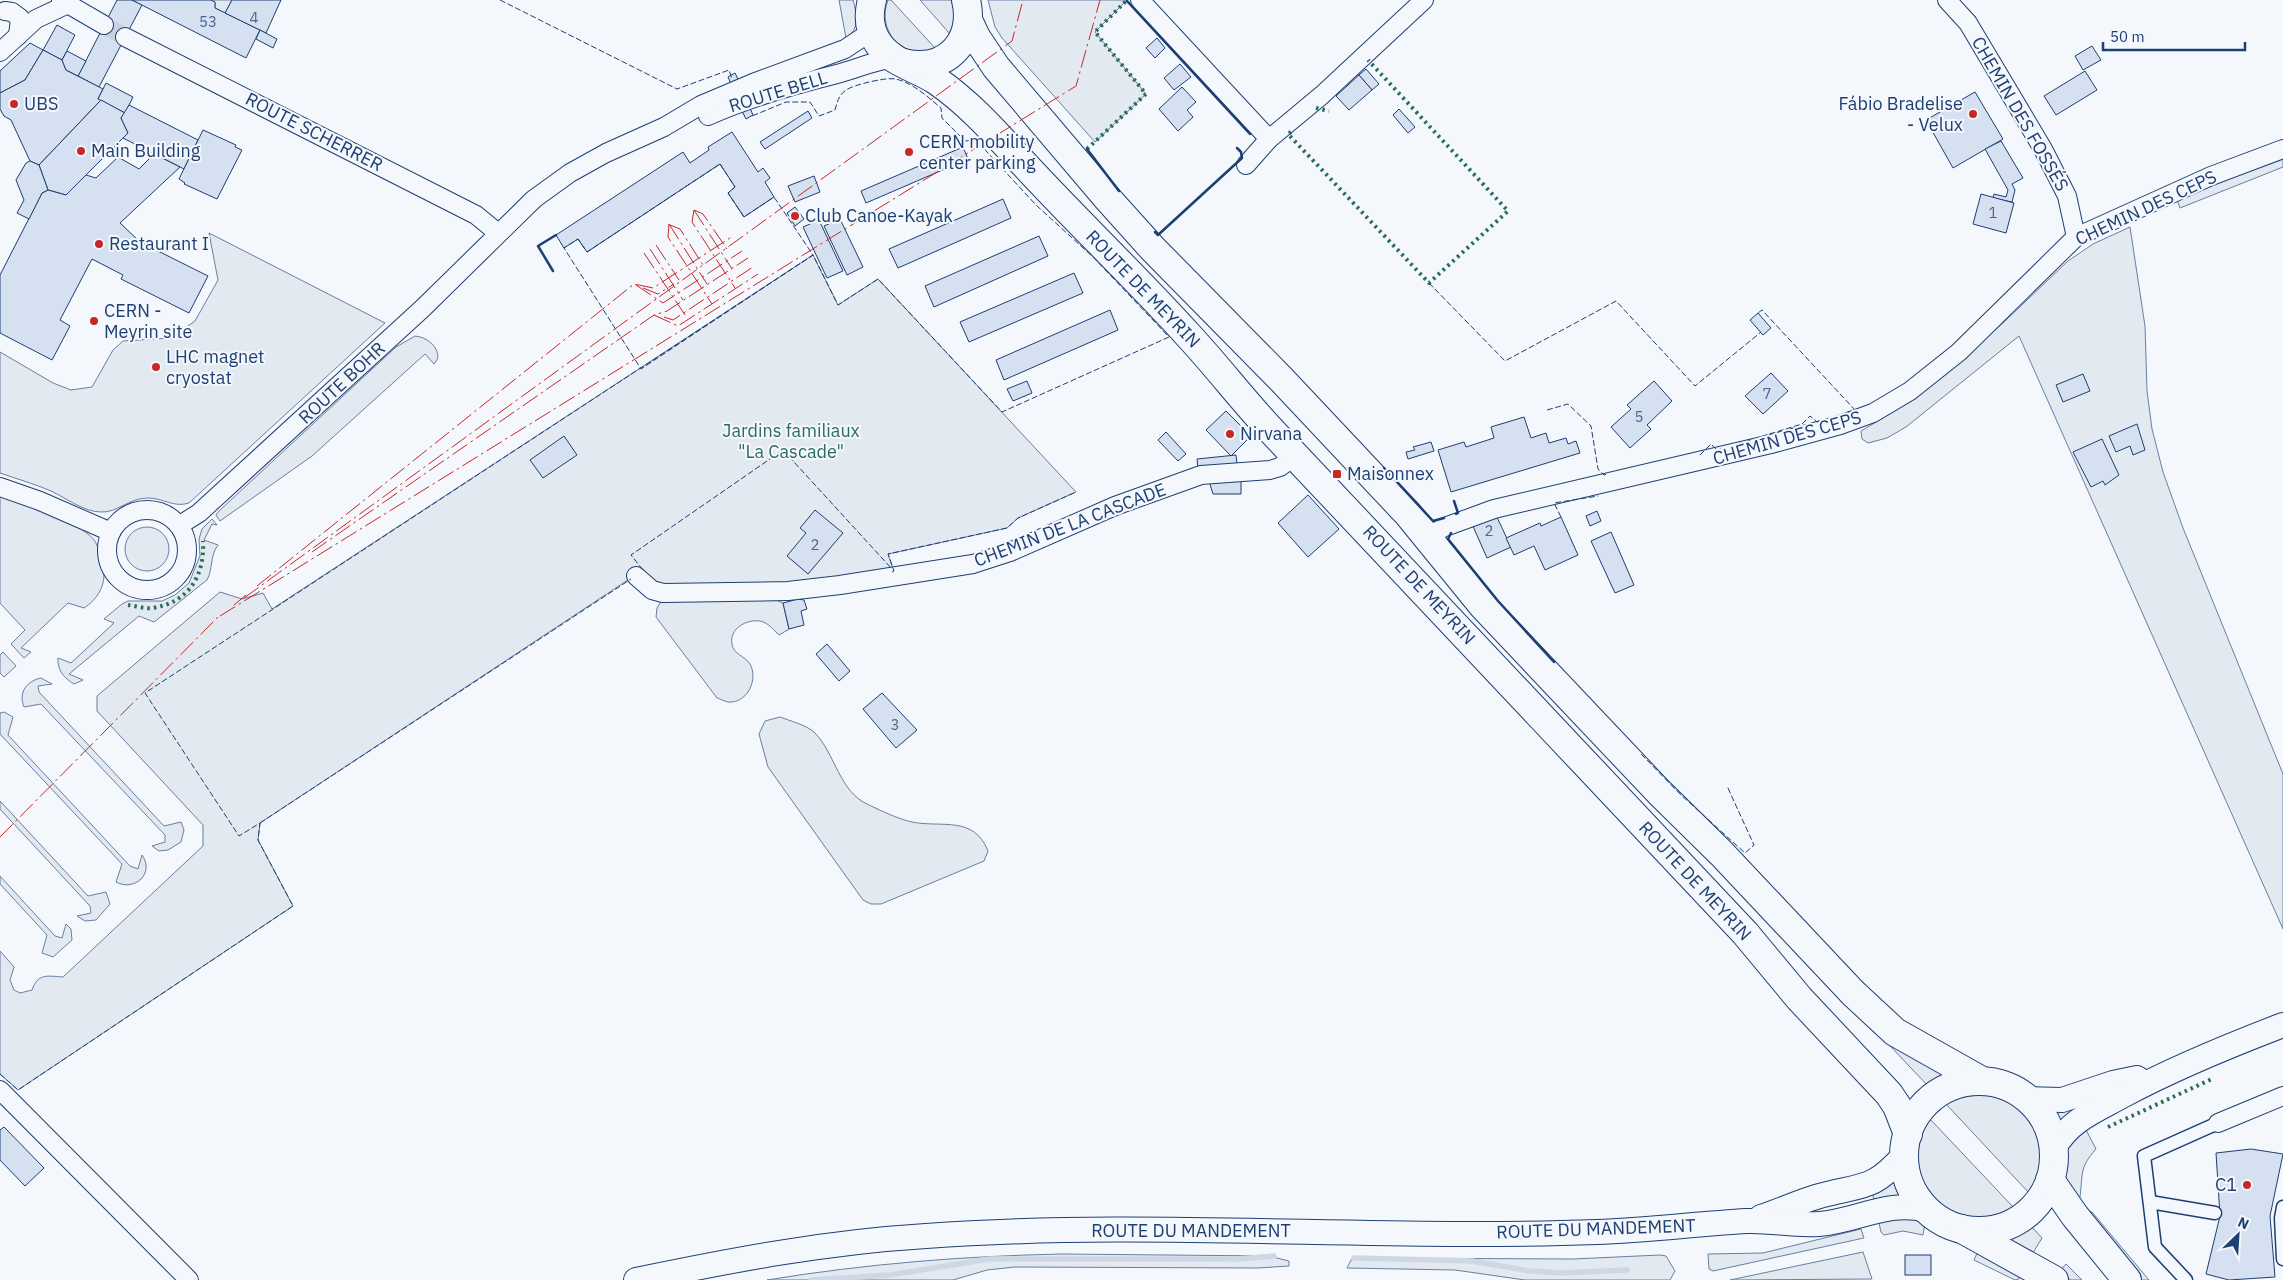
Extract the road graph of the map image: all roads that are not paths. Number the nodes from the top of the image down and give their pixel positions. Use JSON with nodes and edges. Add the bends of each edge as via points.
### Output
{"nodes":[{"id":1,"x":1140,"y":0,"type":"edge"},
{"id":2,"x":1424,"y":0,"type":"edge"},
{"id":3,"x":1947,"y":0,"type":"edge"},
{"id":4,"x":64,"y":2,"type":"edge"},
{"id":5,"x":871,"y":7,"type":"edge"},
{"id":6,"x":7,"y":9,"type":"edge"},
{"id":7,"x":967,"y":10,"type":"edge"},
{"id":8,"x":104,"y":25,"type":"tunnel mouth"},
{"id":9,"x":18,"y":36,"type":"junction"},
{"id":10,"x":125,"y":37,"type":"tunnel mouth"},
{"id":11,"x":0,"y":52,"type":"edge"},
{"id":12,"x":898,"y":61,"type":"junction"},
{"id":13,"x":664,"y":128,"type":"junction"},
{"id":14,"x":1269,"y":139,"type":"junction"},
{"id":15,"x":2283,"y":149,"type":"edge"},
{"id":16,"x":1246,"y":165,"type":"dead end"},
{"id":17,"x":498,"y":233,"type":"junction"},
{"id":18,"x":2076,"y":237,"type":"junction"},
{"id":19,"x":1296,"y":455,"type":"junction"},
{"id":20,"x":0,"y":487,"type":"edge"},
{"id":21,"x":180,"y":525,"type":"junction"},
{"id":22,"x":111,"y":532,"type":"junction"},
{"id":23,"x":1429,"y":538,"type":"junction"},
{"id":24,"x":636,"y":576,"type":"dead end"},
{"id":25,"x":2283,"y":1026,"type":"edge"},
{"id":26,"x":2166,"y":1072,"type":"junction"},
{"id":27,"x":1982,"y":1081,"type":"junction"},
{"id":28,"x":0,"y":1090,"type":"edge"},
{"id":29,"x":2283,"y":1096,"type":"edge"},
{"id":30,"x":2027,"y":1099,"type":"junction"},
{"id":31,"x":2218,"y":1123,"type":"joint"},
{"id":32,"x":1906,"y":1144,"type":"junction"},
{"id":33,"x":2054,"y":1148,"type":"junction"},
{"id":34,"x":2050,"y":1180,"type":"junction"},
{"id":35,"x":2150,"y":1202,"type":"junction"},
{"id":36,"x":1927,"y":1210,"type":"junction"},
{"id":37,"x":2215,"y":1212,"type":"dead end"},
{"id":38,"x":2282,"y":1214,"type":"edge"},
{"id":39,"x":1750,"y":1221,"type":"junction"},
{"id":40,"x":1961,"y":1228,"type":"junction"},
{"id":41,"x":2283,"y":1259,"type":"edge"},
{"id":42,"x":190,"y":1280,"type":"edge"},
{"id":43,"x":636,"y":1280,"type":"edge"},
{"id":44,"x":2054,"y":1280,"type":"edge"},
{"id":45,"x":2127,"y":1280,"type":"edge"},
{"id":46,"x":2186,"y":1280,"type":"edge"}],
"edges":[{"from":1,"to":14,"type":"street"},
{"from":2,"to":14,"type":"street","via":[[1322,95]]},
{"from":3,"to":18,"type":"street","name":"CHEMIN DES FOSSÉS","via":[[1968,23],[2043,148],[2067,196]]},
{"from":4,"to":8,"type":"street"},
{"from":4,"to":9,"type":"street","via":[[36,19]]},
{"from":5,"to":12,"type":"main road","name":"ROUTE DE MEYRIN","via":[[879,45]]},
{"from":5,"to":13,"type":"street","name":"ROUTE BELL","via":[[863,37],[845,49],[702,105]]},
{"from":6,"to":9,"type":"street","via":[[20,18]]},
{"from":7,"to":12,"type":"main road","name":"ROUTE DE MEYRIN","via":[[962,41],[948,56],[921,66]]},
{"from":7,"to":23,"type":"main road","name":"ROUTE DE MEYRIN","via":[[976,37],[996,66],[1108,199]]},
{"from":9,"to":11,"type":"street"},
{"from":10,"to":17,"type":"street","name":"ROUTE SCHERRER","via":[[470,212]]},
{"from":12,"to":13,"type":"street","name":"ROUTE BELL","via":[[876,61],[789,85],[705,117]]},
{"from":12,"to":19,"type":"main road","name":"ROUTE DE MEYRIN","via":[[938,82],[988,125],[1189,336]]},
{"from":13,"to":17,"type":"street","name":"ROUTE BELL","via":[[570,173],[534,199]]},
{"from":14,"to":16,"type":"street"},
{"from":15,"to":18,"type":"street","name":"CHEMIN DES CEPS","via":[[2211,176]]},
{"from":17,"to":21,"type":"street","name":"ROUTE BOHR","via":[[308,415],[199,513]]},
{"from":18,"to":23,"type":"street","name":"CHEMIN DES CEPS","via":[[1959,352],[1910,391],[1873,413],[1771,444],[1494,509],[1442,528]]},
{"from":19,"to":24,"type":"street","name":"CHEMIN DE LA CASCADE","via":[[1270,470],[1201,475],[973,564],[788,591],[663,593],[652,590]]},
{"from":19,"to":32,"type":"main road","name":"ROUTE DE MEYRIN","via":[[1745,933],[1799,998],[1889,1094],[1897,1106]]},
{"from":20,"to":22,"type":"street"},
{"from":21,"to":22,"type":"street","via":[[157,510],[144,509],[130,513]]},
{"from":21,"to":22,"type":"street","via":[[186,537],[186,563],[170,583],[158,588],[138,588],[121,580],[112,570],[107,544]]},
{"from":23,"to":27,"type":"main road","name":"ROUTE DE MEYRIN","via":[[1483,606],[1853,993],[1895,1032]]},
{"from":25,"to":26,"type":"main road"},
{"from":26,"to":30,"type":"main road","via":[[2112,1083],[2062,1100]]},
{"from":26,"to":33,"type":"main road","via":[[2076,1121],[2062,1134]]},
{"from":27,"to":30,"type":"main road","via":[[2004,1085]]},
{"from":27,"to":32,"type":"main road","via":[[1955,1085],[1931,1099],[1918,1114]]},
{"from":28,"to":42,"type":"street"},
{"from":29,"to":31,"type":"street"},
{"from":30,"to":33,"type":"main road","via":[[2045,1120]]},
{"from":31,"to":35,"type":"street","via":[[2144,1156]]},
{"from":32,"to":36,"type":"main road","via":[[1910,1184]]},
{"from":32,"to":39,"type":"main road","name":"ROUTE DU MANDEMENT","via":[[1878,1180]]},
{"from":33,"to":34,"type":"main road"},
{"from":34,"to":40,"type":"main road","via":[[2033,1208],[2015,1222],[1989,1230]]},
{"from":34,"to":45,"type":"main road"},
{"from":35,"to":37,"type":"street"},
{"from":35,"to":46,"type":"street","via":[[2155,1247]]},
{"from":36,"to":39,"type":"main road","name":"ROUTE DU MANDEMENT","via":[[1910,1206],[1887,1207],[1820,1224]]},
{"from":36,"to":40,"type":"main road","via":[[1948,1224]]},
{"from":38,"to":41,"type":"street"},
{"from":39,"to":43,"type":"main road","name":"ROUTE DU MANDEMENT","via":[[1601,1232],[1512,1234],[1088,1230],[925,1236],[802,1249]]},
{"from":40,"to":44,"type":"main road"}]}
